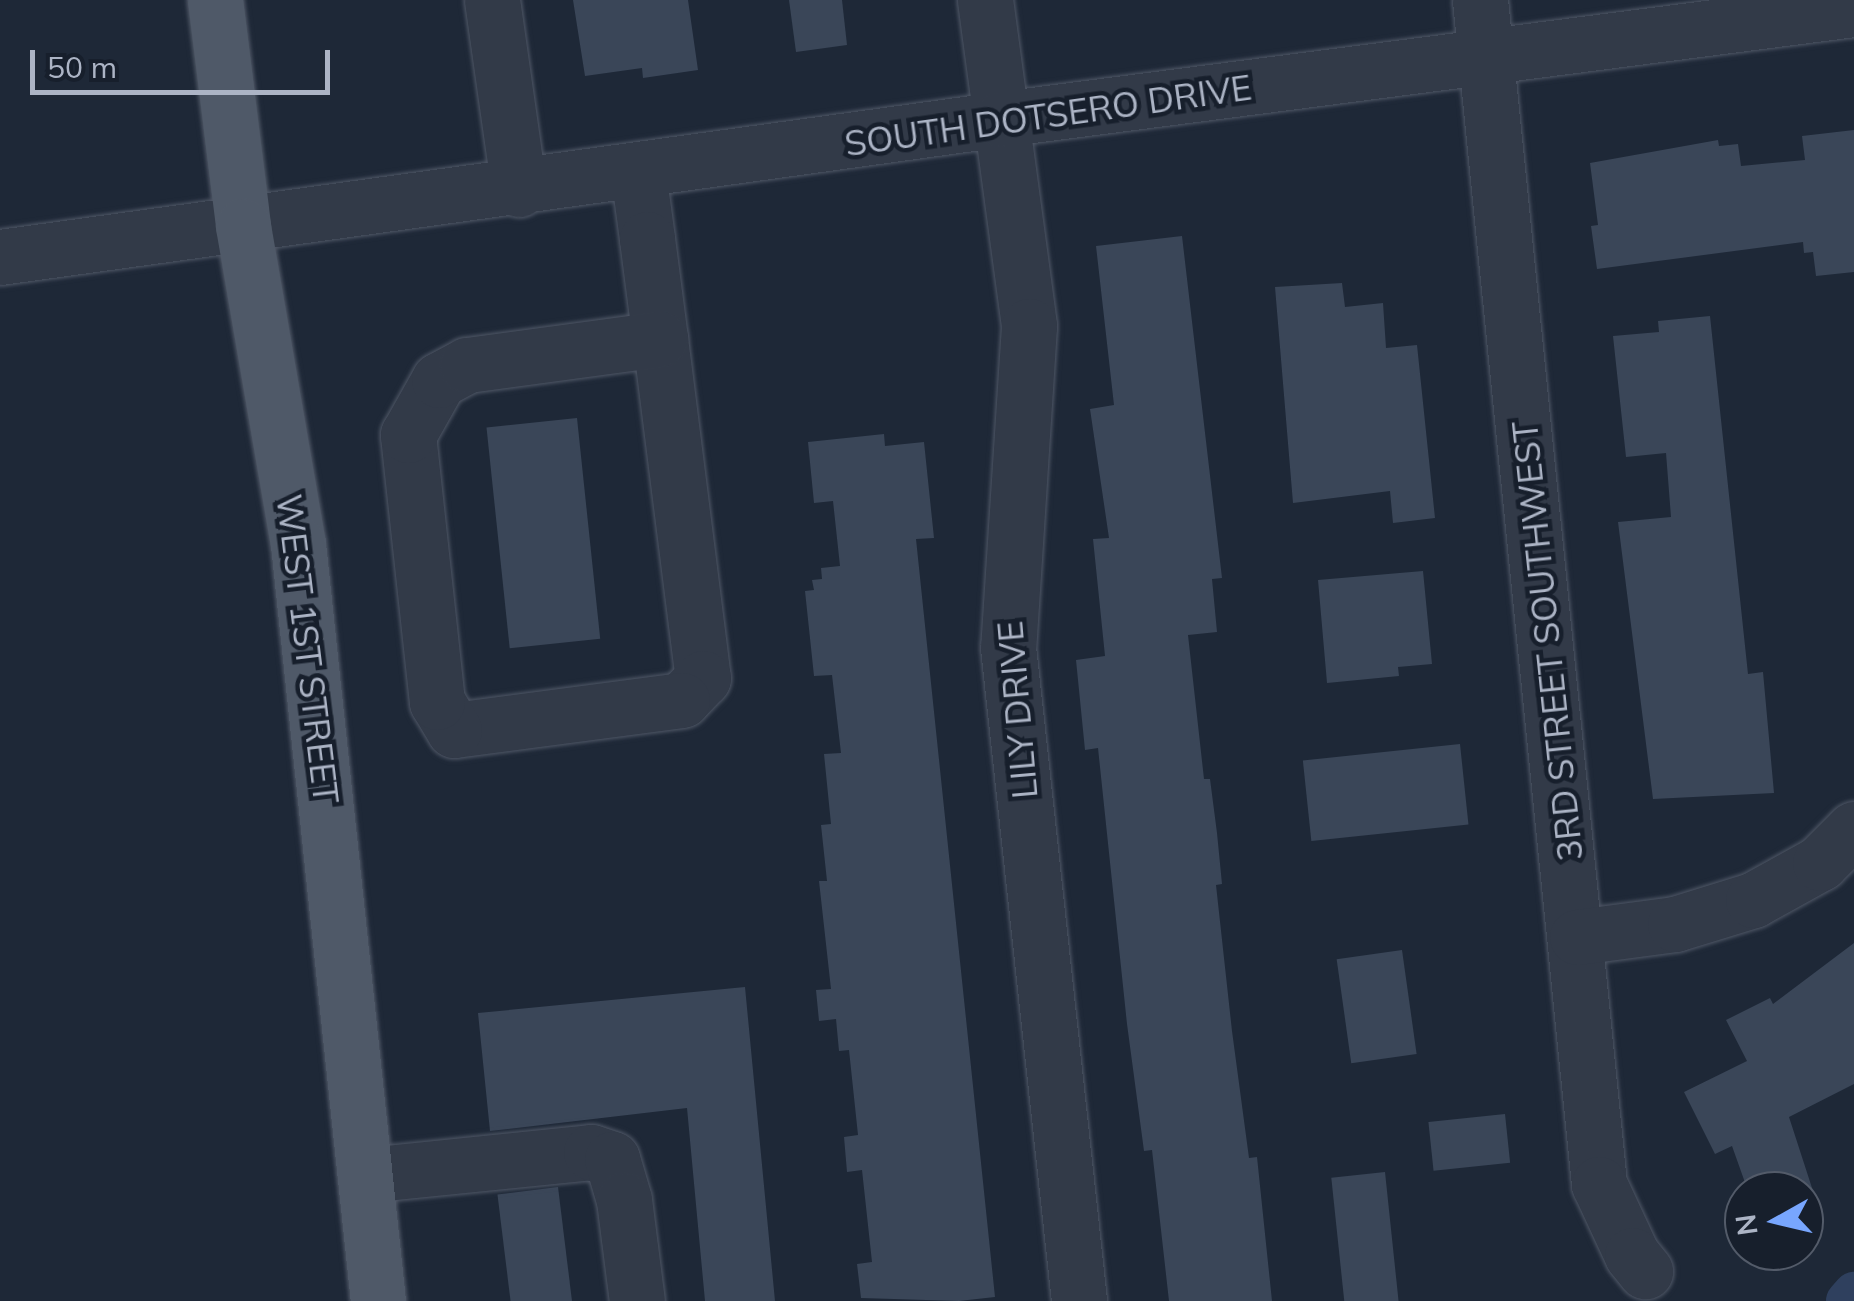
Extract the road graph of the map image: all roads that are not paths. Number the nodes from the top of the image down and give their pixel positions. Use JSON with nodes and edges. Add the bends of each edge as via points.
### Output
{"nodes":[{"id":1,"x":215,"y":0,"type":"edge"},
{"id":2,"x":492,"y":0,"type":"edge"},
{"id":3,"x":985,"y":0,"type":"edge"},
{"id":4,"x":1480,"y":0,"type":"edge"},
{"id":5,"x":1854,"y":9,"type":"edge"},
{"id":6,"x":1488,"y":57,"type":"junction"},
{"id":7,"x":1001,"y":119,"type":"junction"},
{"id":8,"x":638,"y":172,"type":"junction"},
{"id":9,"x":518,"y":189,"type":"junction"},
{"id":10,"x":243,"y":226,"type":"junction"},
{"id":11,"x":0,"y":257,"type":"edge"},
{"id":12,"x":660,"y":339,"type":"junction"},
{"id":13,"x":1854,"y":829,"type":"edge"},
{"id":14,"x":1577,"y":937,"type":"junction"},
{"id":15,"x":366,"y":1175,"type":"junction"},
{"id":16,"x":1645,"y":1271,"type":"dead end"},
{"id":17,"x":378,"y":1301,"type":"edge"},
{"id":18,"x":637,"y":1301,"type":"edge"},
{"id":19,"x":1079,"y":1301,"type":"edge"}],
"edges":[{"from":1,"to":10,"type":"main road","name":"WEST 1ST STREET"},
{"from":2,"to":9,"type":"street"},
{"from":3,"to":7,"type":"street","name":"LILY DRIVE"},
{"from":4,"to":6,"type":"street","name":"3RD STREET SOUTHWEST"},
{"from":5,"to":6,"type":"street","name":"SOUTH DOTSERO DRIVE"},
{"from":6,"to":7,"type":"street","name":"SOUTH DOTSERO DRIVE"},
{"from":6,"to":14,"type":"street","name":"3RD STREET SOUTHWEST"},
{"from":7,"to":8,"type":"street","name":"SOUTH DOTSERO DRIVE"},
{"from":7,"to":19,"type":"street","name":"LILY DRIVE","via":[[1029,326],[1008,646]]},
{"from":8,"to":9,"type":"street","name":"SOUTH DOTSERO DRIVE"},
{"from":8,"to":12,"type":"street"},
{"from":9,"to":10,"type":"street","name":"SOUTH DOTSERO DRIVE"},
{"from":10,"to":11,"type":"street","name":"SOUTH DOTSERO DRIVE"},
{"from":10,"to":15,"type":"main road","name":"WEST 1ST STREET","via":[[298,544]]},
{"from":12,"to":12,"type":"street","via":[[702,678],[682,700],[454,730],[437,702],[408,434],[439,380],[467,365]]},
{"from":13,"to":14,"type":"street","via":[[1820,863],[1753,900],[1674,924]]},
{"from":14,"to":16,"type":"street","name":"3RD STREET SOUTHWEST","via":[[1599,1184]]},
{"from":15,"to":17,"type":"main road","name":"WEST 1ST STREET"},
{"from":15,"to":18,"type":"street","via":[[591,1152],[612,1159]]}]}
